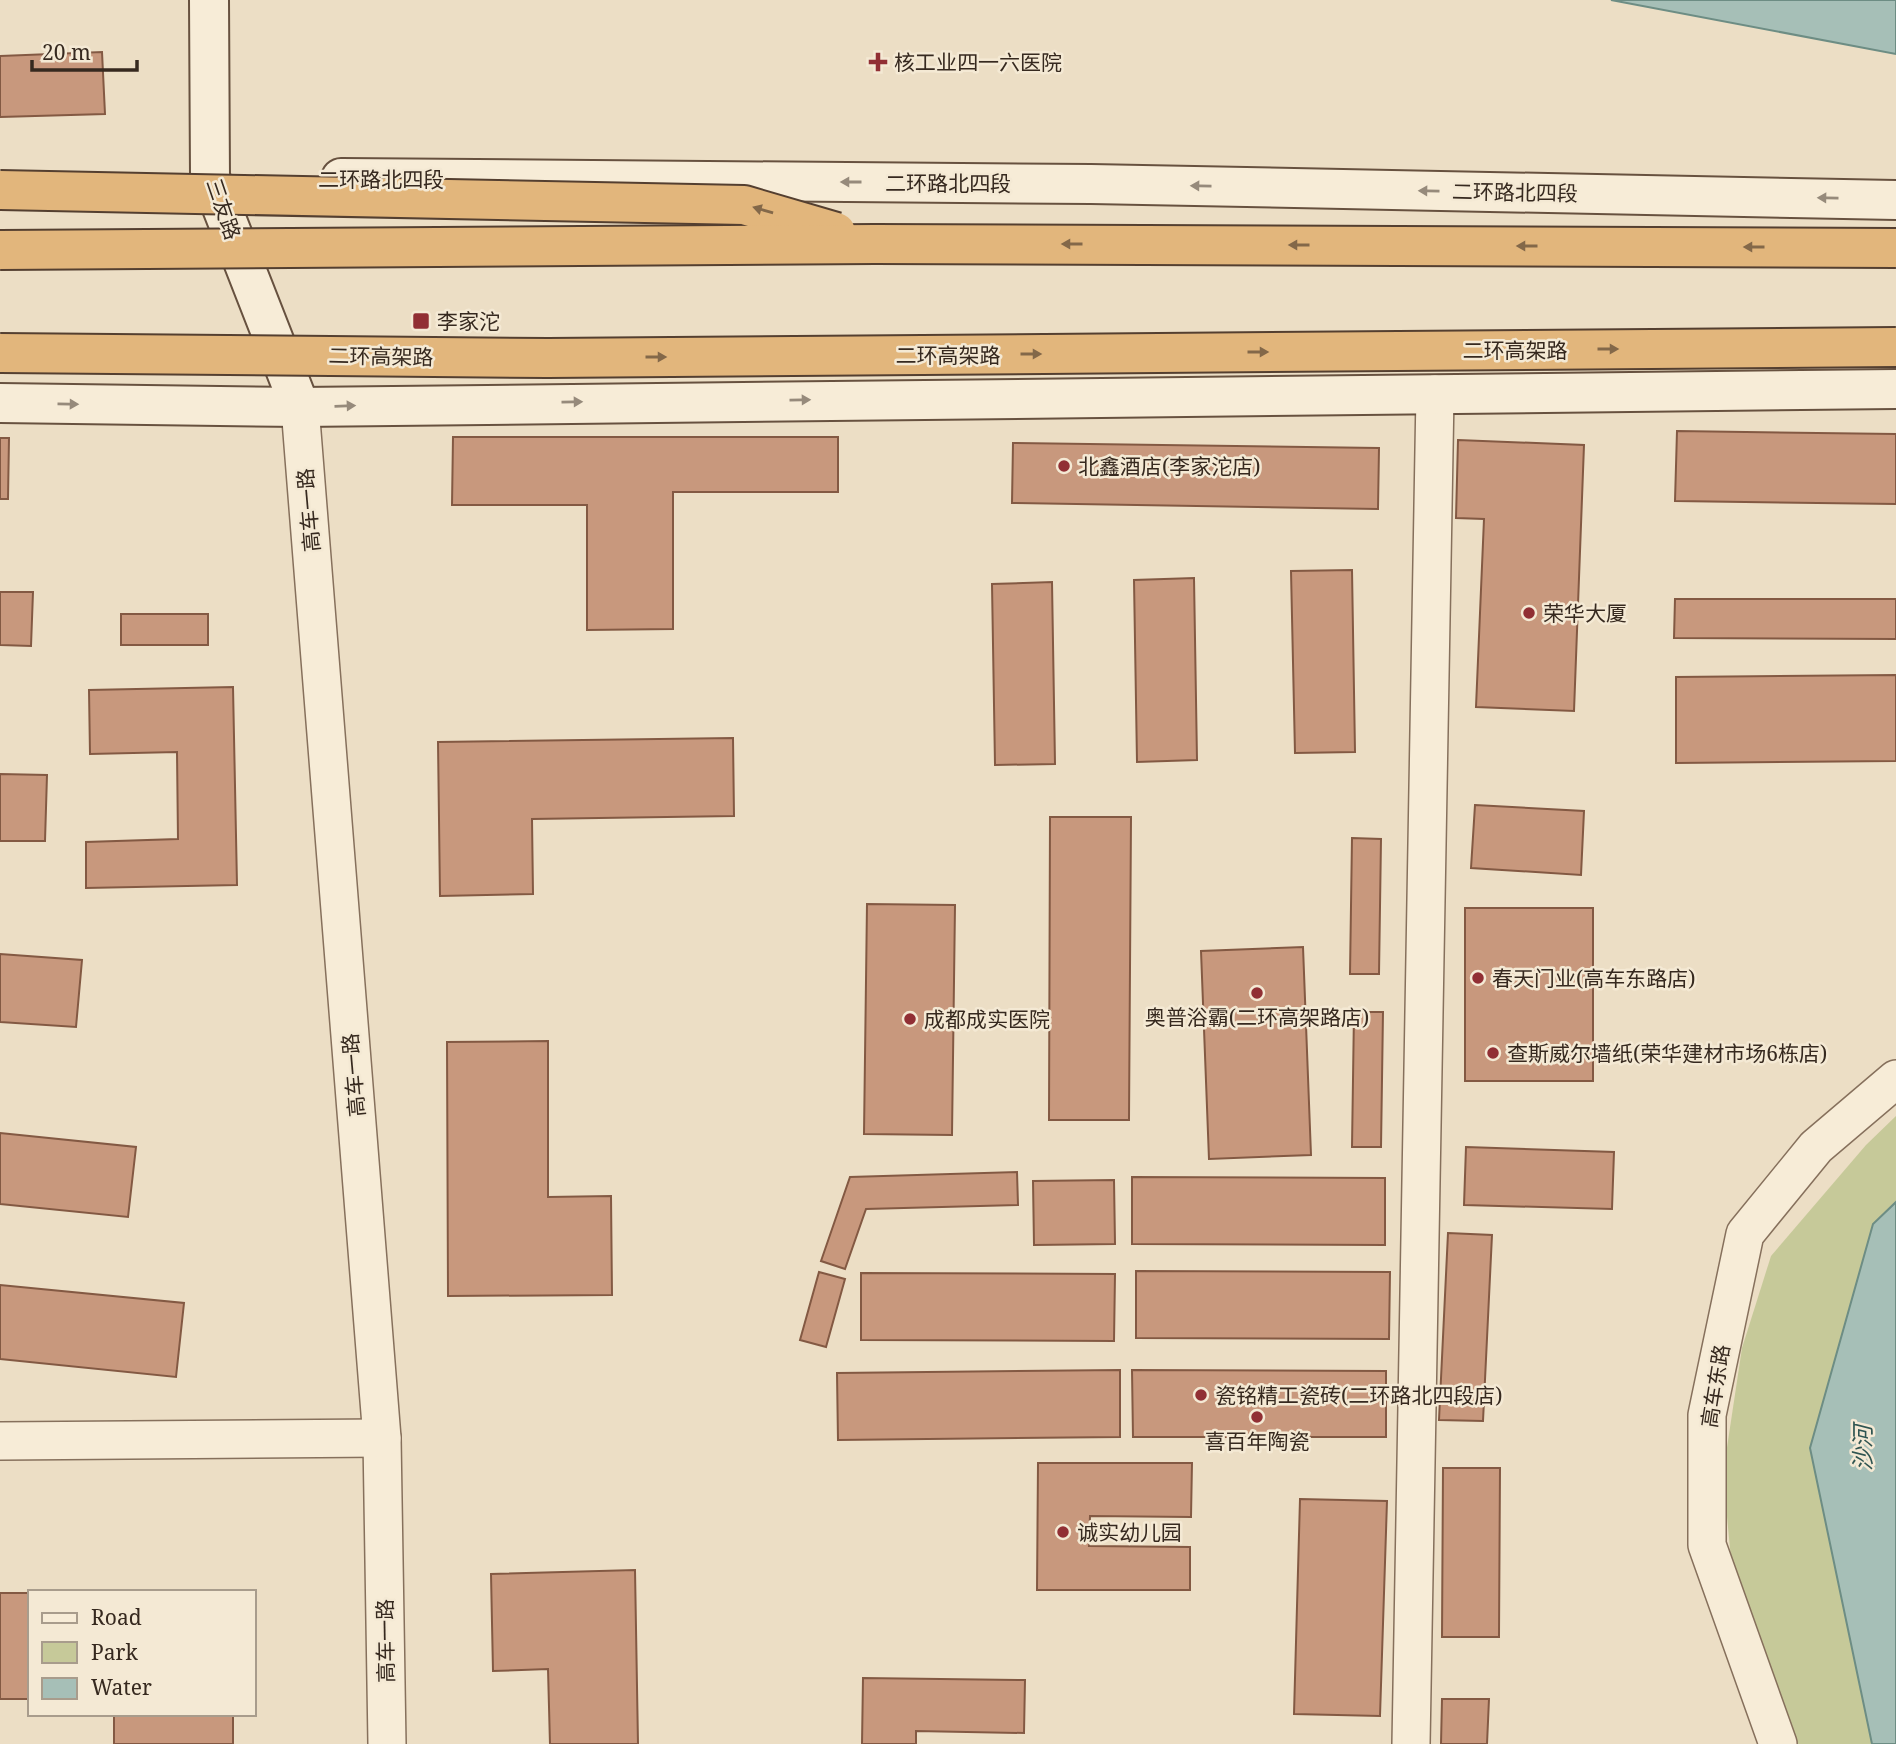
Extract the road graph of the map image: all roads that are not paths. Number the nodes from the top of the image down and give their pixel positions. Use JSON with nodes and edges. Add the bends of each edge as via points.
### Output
{"nodes":[{"id":1,"x":209,"y":0,"type":"edge"},
{"id":2,"x":0,"y":175,"type":"edge"},
{"id":3,"x":210,"y":177,"type":"junction"},
{"id":4,"x":0,"y":190,"type":"edge"},
{"id":5,"x":1896,"y":200,"type":"edge"},
{"id":6,"x":875,"y":244,"type":"junction"},
{"id":7,"x":1896,"y":248,"type":"edge"},
{"id":8,"x":0,"y":250,"type":"edge"},
{"id":9,"x":1896,"y":347,"type":"edge"},
{"id":10,"x":0,"y":353,"type":"edge"},
{"id":11,"x":548,"y":358,"type":"junction"},
{"id":12,"x":0,"y":374,"type":"edge"},
{"id":13,"x":1896,"y":389,"type":"edge"},
{"id":14,"x":1435,"y":394,"type":"junction"},
{"id":15,"x":0,"y":403,"type":"edge"},
{"id":16,"x":300,"y":407,"type":"junction"},
{"id":17,"x":1896,"y":1079,"type":"edge"},
{"id":18,"x":382,"y":1438,"type":"junction"},
{"id":19,"x":0,"y":1441,"type":"edge"},
{"id":20,"x":387,"y":1744,"type":"edge"},
{"id":21,"x":1411,"y":1744,"type":"edge"},
{"id":22,"x":1778,"y":1744,"type":"edge"}],
"edges":[{"from":1,"to":3,"type":"main road","name":"三友路"},
{"from":2,"to":3,"type":"main road","name":"二环路北四段"},
{"from":5,"to":3,"type":"main road","name":"二环路北四段","one_way":true,"via":[[1091,184]]},
{"from":3,"to":16,"type":"main road","name":"三友路"},
{"from":6,"to":4,"type":"highway","one_way":true,"bridge":true,"via":[[744,205]]},
{"from":7,"to":6,"type":"highway","one_way":true,"bridge":true},
{"from":6,"to":8,"type":"highway","bridge":true},
{"from":11,"to":9,"type":"highway","name":"二环高架路","one_way":true,"bridge":true},
{"from":10,"to":11,"type":"highway","name":"二环高架路","bridge":true},
{"from":11,"to":12,"type":"highway","bridge":true,"via":[[435,379]]},
{"from":13,"to":14,"type":"main road"},
{"from":16,"to":14,"type":"main road","one_way":true},
{"from":14,"to":21,"type":"street"},
{"from":15,"to":16,"type":"main road","one_way":true},
{"from":16,"to":18,"type":"street","name":"高车一路"},
{"from":17,"to":22,"type":"street","name":"高车东路","via":[[1816,1147],[1745,1234],[1707,1415],[1707,1545]]},
{"from":18,"to":19,"type":"street"},
{"from":18,"to":20,"type":"street","name":"高车一路"}]}
